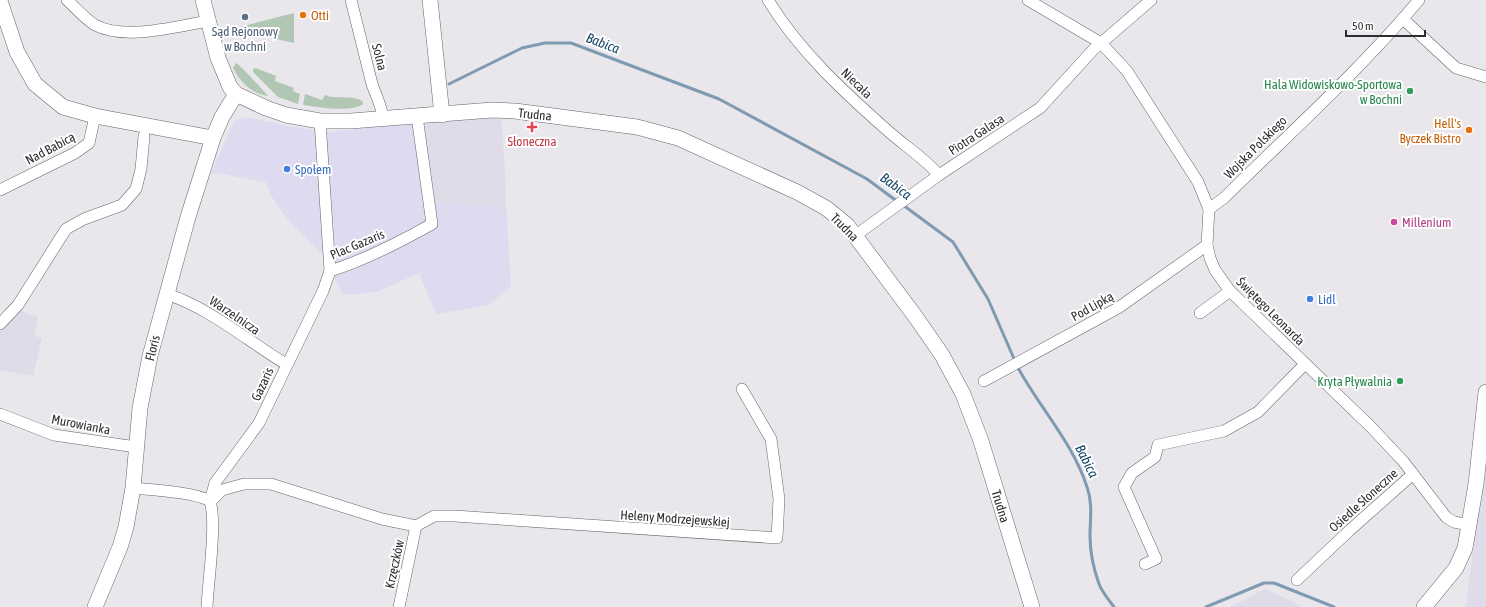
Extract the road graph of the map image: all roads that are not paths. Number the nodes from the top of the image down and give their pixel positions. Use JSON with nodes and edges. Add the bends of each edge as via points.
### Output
{"nodes":[{"id":1,"x":67,"y":0,"type":"edge"},
{"id":2,"x":203,"y":0,"type":"edge"},
{"id":3,"x":352,"y":0,"type":"edge"},
{"id":4,"x":430,"y":0,"type":"edge"},
{"id":5,"x":768,"y":0,"type":"edge"},
{"id":6,"x":1028,"y":0,"type":"edge"},
{"id":7,"x":1151,"y":0,"type":"edge"},
{"id":8,"x":1419,"y":0,"type":"edge"},
{"id":9,"x":0,"y":1,"type":"edge"},
{"id":10,"x":1403,"y":19,"type":"junction"},
{"id":11,"x":209,"y":21,"type":"junction"},
{"id":12,"x":1101,"y":43,"type":"junction"},
{"id":13,"x":1486,"y":77,"type":"edge"},
{"id":14,"x":236,"y":94,"type":"junction"},
{"id":15,"x":442,"y":114,"type":"junction"},
{"id":16,"x":95,"y":116,"type":"junction"},
{"id":17,"x":417,"y":116,"type":"junction"},
{"id":18,"x":383,"y":119,"type":"junction"},
{"id":19,"x":320,"y":122,"type":"junction"},
{"id":20,"x":144,"y":136,"type":"dead end"},
{"id":21,"x":214,"y":138,"type":"junction"},
{"id":22,"x":939,"y":175,"type":"junction"},
{"id":23,"x":0,"y":190,"type":"edge"},
{"id":24,"x":1209,"y":209,"type":"junction"},
{"id":25,"x":856,"y":235,"type":"junction"},
{"id":26,"x":1207,"y":245,"type":"junction"},
{"id":27,"x":330,"y":271,"type":"junction"},
{"id":28,"x":1230,"y":291,"type":"junction"},
{"id":29,"x":167,"y":294,"type":"junction"},
{"id":30,"x":1200,"y":313,"type":"dead end"},
{"id":31,"x":0,"y":324,"type":"edge"},
{"id":32,"x":286,"y":364,"type":"junction"},
{"id":33,"x":1305,"y":364,"type":"junction"},
{"id":34,"x":984,"y":381,"type":"dead end"},
{"id":35,"x":742,"y":389,"type":"dead end"},
{"id":36,"x":1486,"y":392,"type":"edge"},
{"id":37,"x":0,"y":414,"type":"edge"},
{"id":38,"x":136,"y":447,"type":"junction"},
{"id":39,"x":1413,"y":474,"type":"junction"},
{"id":40,"x":133,"y":488,"type":"junction"},
{"id":41,"x":210,"y":501,"type":"junction"},
{"id":42,"x":1469,"y":525,"type":"junction"},
{"id":43,"x":416,"y":526,"type":"junction"},
{"id":44,"x":1145,"y":564,"type":"dead end"},
{"id":45,"x":1297,"y":580,"type":"dead end"},
{"id":46,"x":95,"y":607,"type":"edge"},
{"id":47,"x":207,"y":607,"type":"edge"},
{"id":48,"x":399,"y":607,"type":"edge"},
{"id":49,"x":1032,"y":607,"type":"edge"},
{"id":50,"x":1424,"y":607,"type":"edge"}],
"edges":[{"from":1,"to":11,"type":"street","via":[[93,24],[105,29],[137,32]]},
{"from":2,"to":11,"type":"street"},
{"from":3,"to":18,"type":"street","name":"Solna"},
{"from":4,"to":15,"type":"street"},
{"from":5,"to":22,"type":"street","name":"Niecała","via":[[817,64]]},
{"from":6,"to":12,"type":"street","name":"Świętego Leonarda"},
{"from":7,"to":12,"type":"street","name":"Piotra Galasa"},
{"from":8,"to":10,"type":"street","name":"Wojska Polskiego"},
{"from":9,"to":16,"type":"street","via":[[17,52],[35,84],[63,108]]},
{"from":10,"to":13,"type":"street","via":[[1456,68]]},
{"from":10,"to":24,"type":"street","name":"Wojska Polskiego","via":[[1230,192]]},
{"from":11,"to":14,"type":"street","via":[[224,76]]},
{"from":12,"to":22,"type":"street","name":"Piotra Galasa","via":[[1040,108]]},
{"from":12,"to":24,"type":"street","name":"Świętego Leonarda","via":[[1132,77],[1198,182]]},
{"from":14,"to":19,"type":"street","name":"Trudna","via":[[286,115]]},
{"from":14,"to":21,"type":"street","name":"Floris","via":[[222,117]]},
{"from":15,"to":17,"type":"street","name":"Trudna"},
{"from":15,"to":25,"type":"street","name":"Trudna","via":[[516,111],[652,130],[678,138],[797,192],[836,215]]},
{"from":16,"to":21,"type":"street"},
{"from":16,"to":23,"type":"street","name":"Nad Babicą","via":[[89,143],[76,153]]},
{"from":17,"to":18,"type":"street","name":"Trudna"},
{"from":17,"to":27,"type":"street","name":"Plac Gazaris","via":[[432,224]]},
{"from":18,"to":19,"type":"street","name":"Trudna"},
{"from":19,"to":27,"type":"street","name":"Plac Gazaris"},
{"from":20,"to":31,"type":"street","via":[[136,189],[122,205],[84,219],[66,229],[18,305]]},
{"from":21,"to":29,"type":"street","name":"Floris"},
{"from":22,"to":25,"type":"street","name":"Piotra Galasa"},
{"from":24,"to":26,"type":"street","name":"Świętego Leonarda"},
{"from":25,"to":49,"type":"street","name":"Trudna","via":[[942,355],[963,394],[981,441]]},
{"from":26,"to":28,"type":"street","name":"Świętego Leonarda","via":[[1215,270]]},
{"from":26,"to":34,"type":"street","name":"Pod Lipką","via":[[1118,308]]},
{"from":27,"to":32,"type":"street","name":"Gazaris","via":[[323,291]]},
{"from":28,"to":30,"type":"street"},
{"from":28,"to":33,"type":"street","name":"Świętego Leonarda"},
{"from":29,"to":32,"type":"street","name":"Warzelnicza","via":[[189,302],[215,317]]},
{"from":29,"to":38,"type":"street","name":"Floris","via":[[150,356]]},
{"from":32,"to":41,"type":"street","name":"Gazaris","via":[[259,423],[215,483]]},
{"from":33,"to":39,"type":"street","name":"Świętego Leonarda","via":[[1371,427]]},
{"from":33,"to":44,"type":"street","via":[[1258,412],[1224,431],[1158,446],[1155,457],[1132,473],[1124,487],[1156,559]]},
{"from":35,"to":43,"type":"street","name":"Heleny Modrzejewskiej","via":[[770,439],[779,499],[777,538],[455,516],[434,516]]},
{"from":36,"to":42,"type":"street"},
{"from":37,"to":38,"type":"street","name":"Murowianka","via":[[54,435]]},
{"from":38,"to":40,"type":"street","name":"Floris"},
{"from":39,"to":42,"type":"street","name":"Świętego Leonarda","via":[[1446,517],[1454,522]]},
{"from":39,"to":45,"type":"street","name":"Osiedle Słoneczne"},
{"from":40,"to":41,"type":"street","via":[[205,498]]},
{"from":40,"to":46,"type":"street","name":"Floris","via":[[122,540]]},
{"from":41,"to":43,"type":"street","via":[[222,490],[244,484],[271,484],[382,519]]},
{"from":41,"to":47,"type":"street","via":[[212,530]]},
{"from":42,"to":50,"type":"street","via":[[1460,561]]},
{"from":43,"to":48,"type":"street","name":"Krzęczków"}]}
